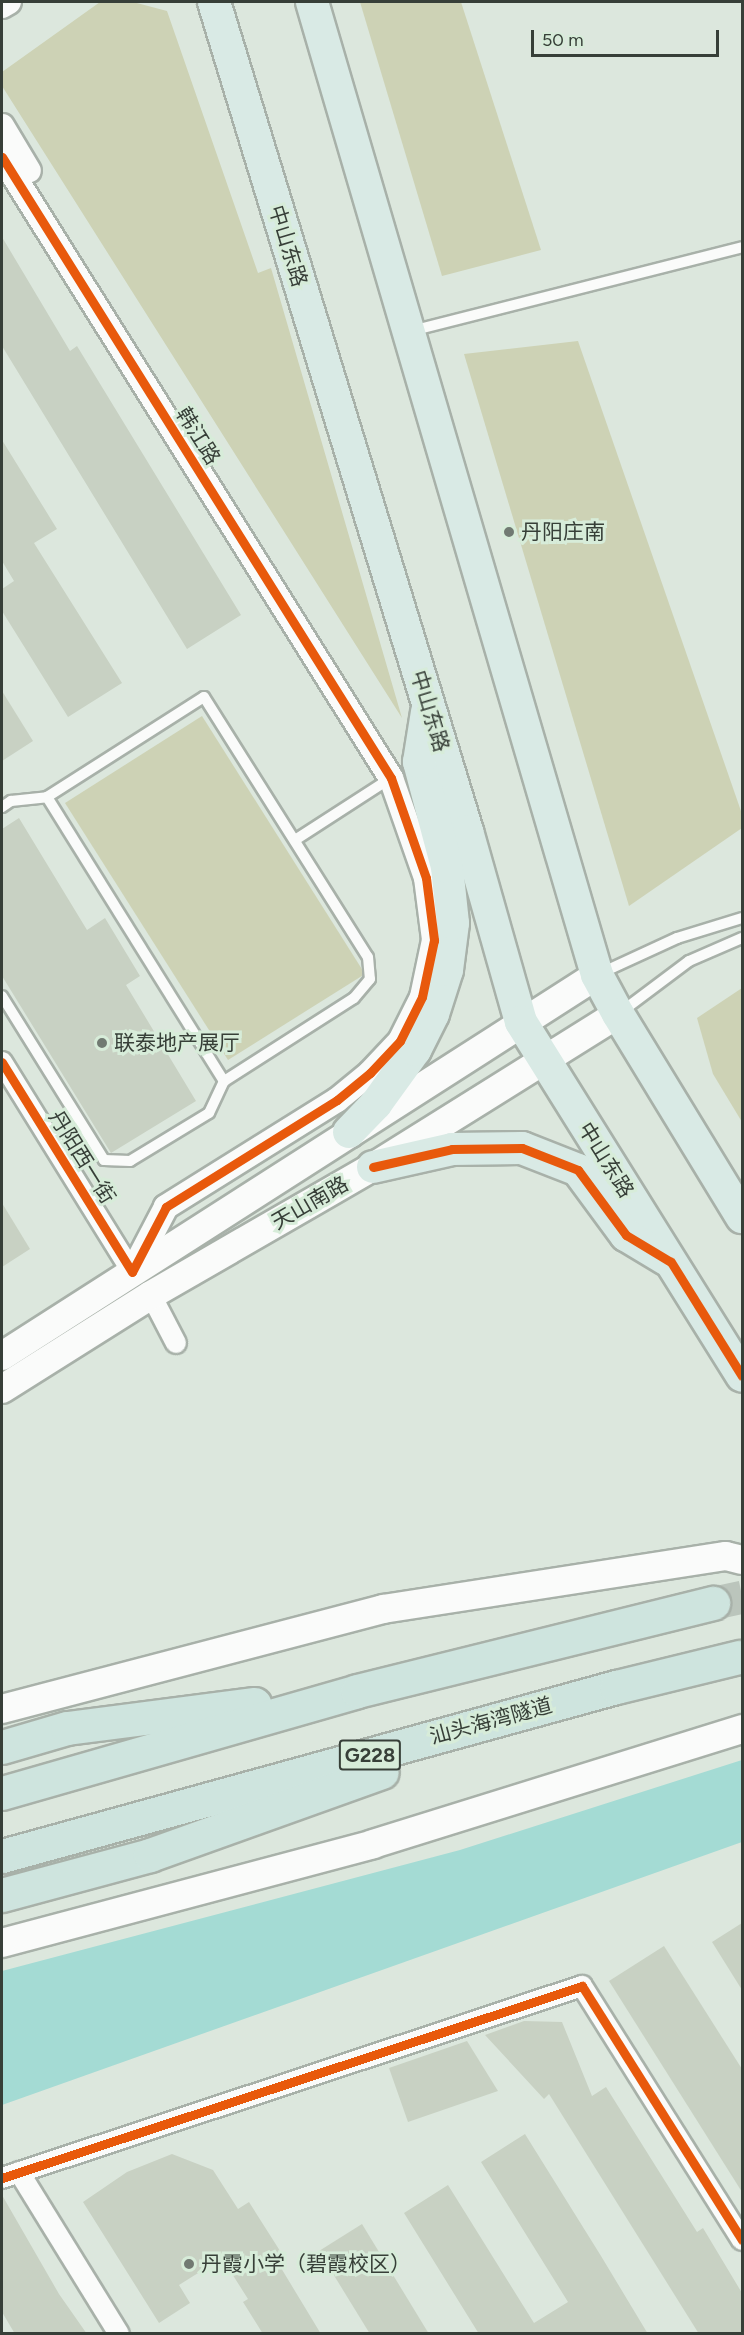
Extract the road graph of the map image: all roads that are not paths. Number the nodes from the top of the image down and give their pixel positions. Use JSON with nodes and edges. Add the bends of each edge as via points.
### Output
{"nodes":[{"id":1,"x":9,"y":2,"type":"edge"},
{"id":2,"x":214,"y":2,"type":"edge"},
{"id":3,"x":312,"y":2,"type":"edge"},
{"id":4,"x":2,"y":6,"type":"edge"},
{"id":5,"x":2,"y":126,"type":"edge"},
{"id":6,"x":2,"y":157,"type":"edge"},
{"id":7,"x":742,"y":247,"type":"edge"},
{"id":8,"x":409,"y":331,"type":"junction"},
{"id":9,"x":428,"y":705,"type":"junction"},
{"id":10,"x":391,"y":778,"type":"junction"},
{"id":11,"x":47,"y":797,"type":"junction"},
{"id":12,"x":2,"y":807,"type":"edge"},
{"id":13,"x":295,"y":840,"type":"junction"},
{"id":14,"x":742,"y":918,"type":"edge"},
{"id":15,"x":742,"y":938,"type":"edge"},
{"id":16,"x":597,"y":975,"type":"junction"},
{"id":17,"x":2,"y":996,"type":"edge"},
{"id":18,"x":618,"y":1014,"type":"junction"},
{"id":19,"x":520,"y":1022,"type":"junction"},
{"id":20,"x":543,"y":1060,"type":"junction"},
{"id":21,"x":2,"y":1062,"type":"edge"},
{"id":22,"x":224,"y":1081,"type":"junction"},
{"id":23,"x":349,"y":1132,"type":"junction"},
{"id":24,"x":373,"y":1167,"type":"junction"},
{"id":25,"x":742,"y":1217,"type":"edge"},
{"id":26,"x":671,"y":1262,"type":"junction"},
{"id":27,"x":132,"y":1272,"type":"junction"},
{"id":28,"x":151,"y":1295,"type":"junction"},
{"id":29,"x":176,"y":1343,"type":"dead end"},
{"id":30,"x":2,"y":1356,"type":"edge"},
{"id":31,"x":742,"y":1376,"type":"edge"},
{"id":32,"x":2,"y":1389,"type":"edge"},
{"id":33,"x":742,"y":1560,"type":"edge"},
{"id":34,"x":713,"y":1603,"type":"tunnel mouth"},
{"id":35,"x":739,"y":1657,"type":"dead end"},
{"id":36,"x":616,"y":1687,"type":"junction"},
{"id":37,"x":357,"y":1691,"type":"junction"},
{"id":38,"x":2,"y":1709,"type":"edge"},
{"id":39,"x":742,"y":1729,"type":"edge"},
{"id":40,"x":2,"y":1747,"type":"edge"},
{"id":41,"x":2,"y":1793,"type":"edge"},
{"id":42,"x":2,"y":1856,"type":"edge"},
{"id":43,"x":2,"y":1895,"type":"edge"},
{"id":44,"x":2,"y":1943,"type":"edge"},
{"id":45,"x":10,"y":2175,"type":"edge"},
{"id":46,"x":742,"y":2240,"type":"edge"},
{"id":47,"x":119,"y":2334,"type":"edge"}],
"edges":[{"from":1,"to":4,"type":"street"},
{"from":2,"to":9,"type":"main road","name":"中山东路"},
{"from":3,"to":8,"type":"main road"},
{"from":5,"to":10,"type":"street","name":"韩江路","via":[[375,730]]},
{"from":6,"to":10,"type":"street","name":"韩江路"},
{"from":7,"to":8,"type":"lane"},
{"from":8,"to":16,"type":"main road"},
{"from":9,"to":19,"type":"main road","name":"中山东路"},
{"from":9,"to":23,"type":"main road","via":[[418,762],[447,867],[453,923],[447,970],[433,1014],[415,1050],[376,1104]]},
{"from":10,"to":13,"type":"lane"},
{"from":10,"to":27,"type":"street","via":[[426,878],[434,940],[422,997],[400,1041],[337,1100],[166,1207]]},
{"from":11,"to":12,"type":"lane","via":[[11,801]]},
{"from":11,"to":13,"type":"lane","via":[[204,697]]},
{"from":11,"to":22,"type":"lane"},
{"from":13,"to":22,"type":"lane","via":[[368,957],[370,979],[354,998]]},
{"from":14,"to":16,"type":"lane","via":[[677,938]]},
{"from":15,"to":18,"type":"lane","via":[[690,961]]},
{"from":16,"to":18,"type":"main road"},
{"from":16,"to":19,"type":"main road","name":"天山南路"},
{"from":17,"to":22,"type":"lane","via":[[104,1160],[130,1161],[209,1113]]},
{"from":18,"to":20,"type":"main road","name":"天山南路"},
{"from":18,"to":25,"type":"main road"},
{"from":19,"to":20,"type":"main road","name":"中山东路"},
{"from":19,"to":23,"type":"main road","name":"天山南路"},
{"from":20,"to":24,"type":"main road","name":"天山南路"},
{"from":20,"to":26,"type":"main road","name":"中山东路"},
{"from":21,"to":27,"type":"street","name":"丹阳西一街"},
{"from":23,"to":27,"type":"main road","name":"天山南路"},
{"from":24,"to":26,"type":"main road","via":[[452,1149],[522,1148],[578,1170],[626,1235]]},
{"from":24,"to":28,"type":"main road","name":"天山南路"},
{"from":26,"to":31,"type":"main road","name":"中山东路"},
{"from":27,"to":30,"type":"main road","name":"天山南路"},
{"from":28,"to":29,"type":"street"},
{"from":28,"to":32,"type":"main road","name":"天山南路"},
{"from":33,"to":38,"type":"main road","via":[[726,1556],[382,1610]]},
{"from":34,"to":37,"type":"highway"},
{"from":35,"to":36,"type":"highway","name":"汕头海湾隧道","number":"G228"},
{"from":36,"to":42,"type":"highway","name":"汕头海湾隧道","number":"G228"},
{"from":36,"to":43,"type":"highway","via":[[150,1856]]},
{"from":37,"to":40,"type":"highway","via":[[68,1728]]},
{"from":37,"to":41,"type":"highway"},
{"from":39,"to":44,"type":"main road","via":[[373,1844]]},
{"from":45,"to":46,"type":"street","via":[[582,1986]]},
{"from":45,"to":47,"type":"street"}]}
